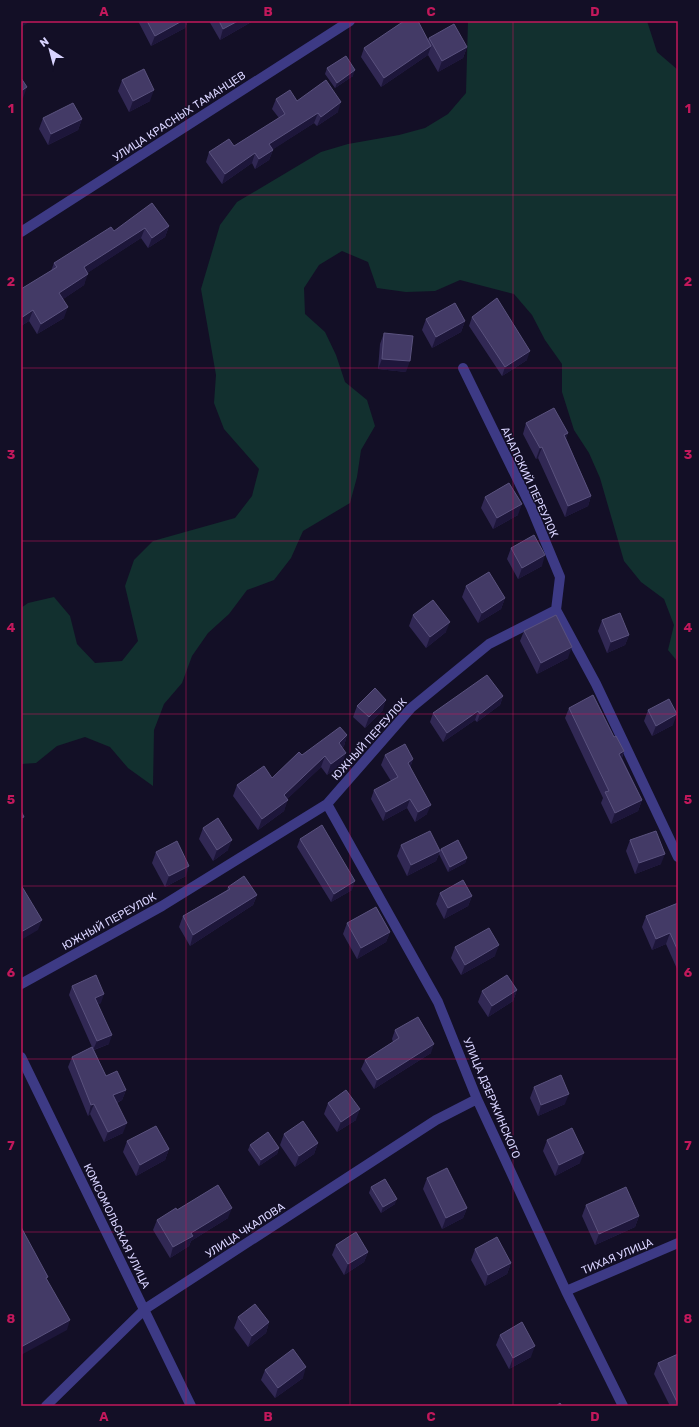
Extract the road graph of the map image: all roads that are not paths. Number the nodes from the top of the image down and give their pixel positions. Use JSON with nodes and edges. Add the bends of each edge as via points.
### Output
{"nodes":[{"id":1,"x":350,"y":21,"type":"edge"},
{"id":2,"x":21,"y":232,"type":"edge"},
{"id":3,"x":462,"y":368,"type":"dead end"},
{"id":4,"x":556,"y":610,"type":"junction"},
{"id":5,"x":327,"y":804,"type":"junction"},
{"id":6,"x":678,"y":857,"type":"edge"},
{"id":7,"x":21,"y":984,"type":"edge"},
{"id":8,"x":21,"y":1057,"type":"edge"},
{"id":9,"x":477,"y":1099,"type":"junction"},
{"id":10,"x":678,"y":1243,"type":"edge"},
{"id":11,"x":566,"y":1291,"type":"junction"},
{"id":12,"x":145,"y":1309,"type":"junction"},
{"id":13,"x":46,"y":1406,"type":"edge"},
{"id":14,"x":191,"y":1406,"type":"edge"},
{"id":15,"x":624,"y":1406,"type":"edge"}],
"edges":[{"from":1,"to":2,"type":"street","name":"УЛИЦА КРАСНЫХ ТАМАНЦЕВ"},
{"from":3,"to":4,"type":"street","name":"АНАПСКИЙ ПЕРЕУЛОК","via":[[531,507],[560,576]]},
{"from":4,"to":5,"type":"street","name":"ЮЖНЫЙ ПЕРЕУЛОК","via":[[489,644],[411,708]]},
{"from":4,"to":6,"type":"street","via":[[596,684]]},
{"from":5,"to":7,"type":"street","name":"ЮЖНЫЙ ПЕРЕУЛОК","via":[[162,906]]},
{"from":5,"to":9,"type":"street","name":"УЛИЦА ДЗЕРЖИНСКОГО","via":[[438,1002]]},
{"from":8,"to":12,"type":"street","name":"КОМСОМОЛЬСКАЯ УЛИЦА"},
{"from":9,"to":11,"type":"street","name":"УЛИЦА ДЗЕРЖИНСКОГО"},
{"from":9,"to":12,"type":"street","name":"УЛИЦА ЧКАЛОВА","via":[[436,1120]]},
{"from":10,"to":11,"type":"street","name":"ТИХАЯ УЛИЦА"},
{"from":11,"to":15,"type":"street","name":"УЛИЦА ДЗЕРЖИНСКОГО"},
{"from":12,"to":13,"type":"street","name":"УЛИЦА ЧКАЛОВА"},
{"from":12,"to":14,"type":"street","name":"КОМСОМОЛЬСКАЯ УЛИЦА"}]}
